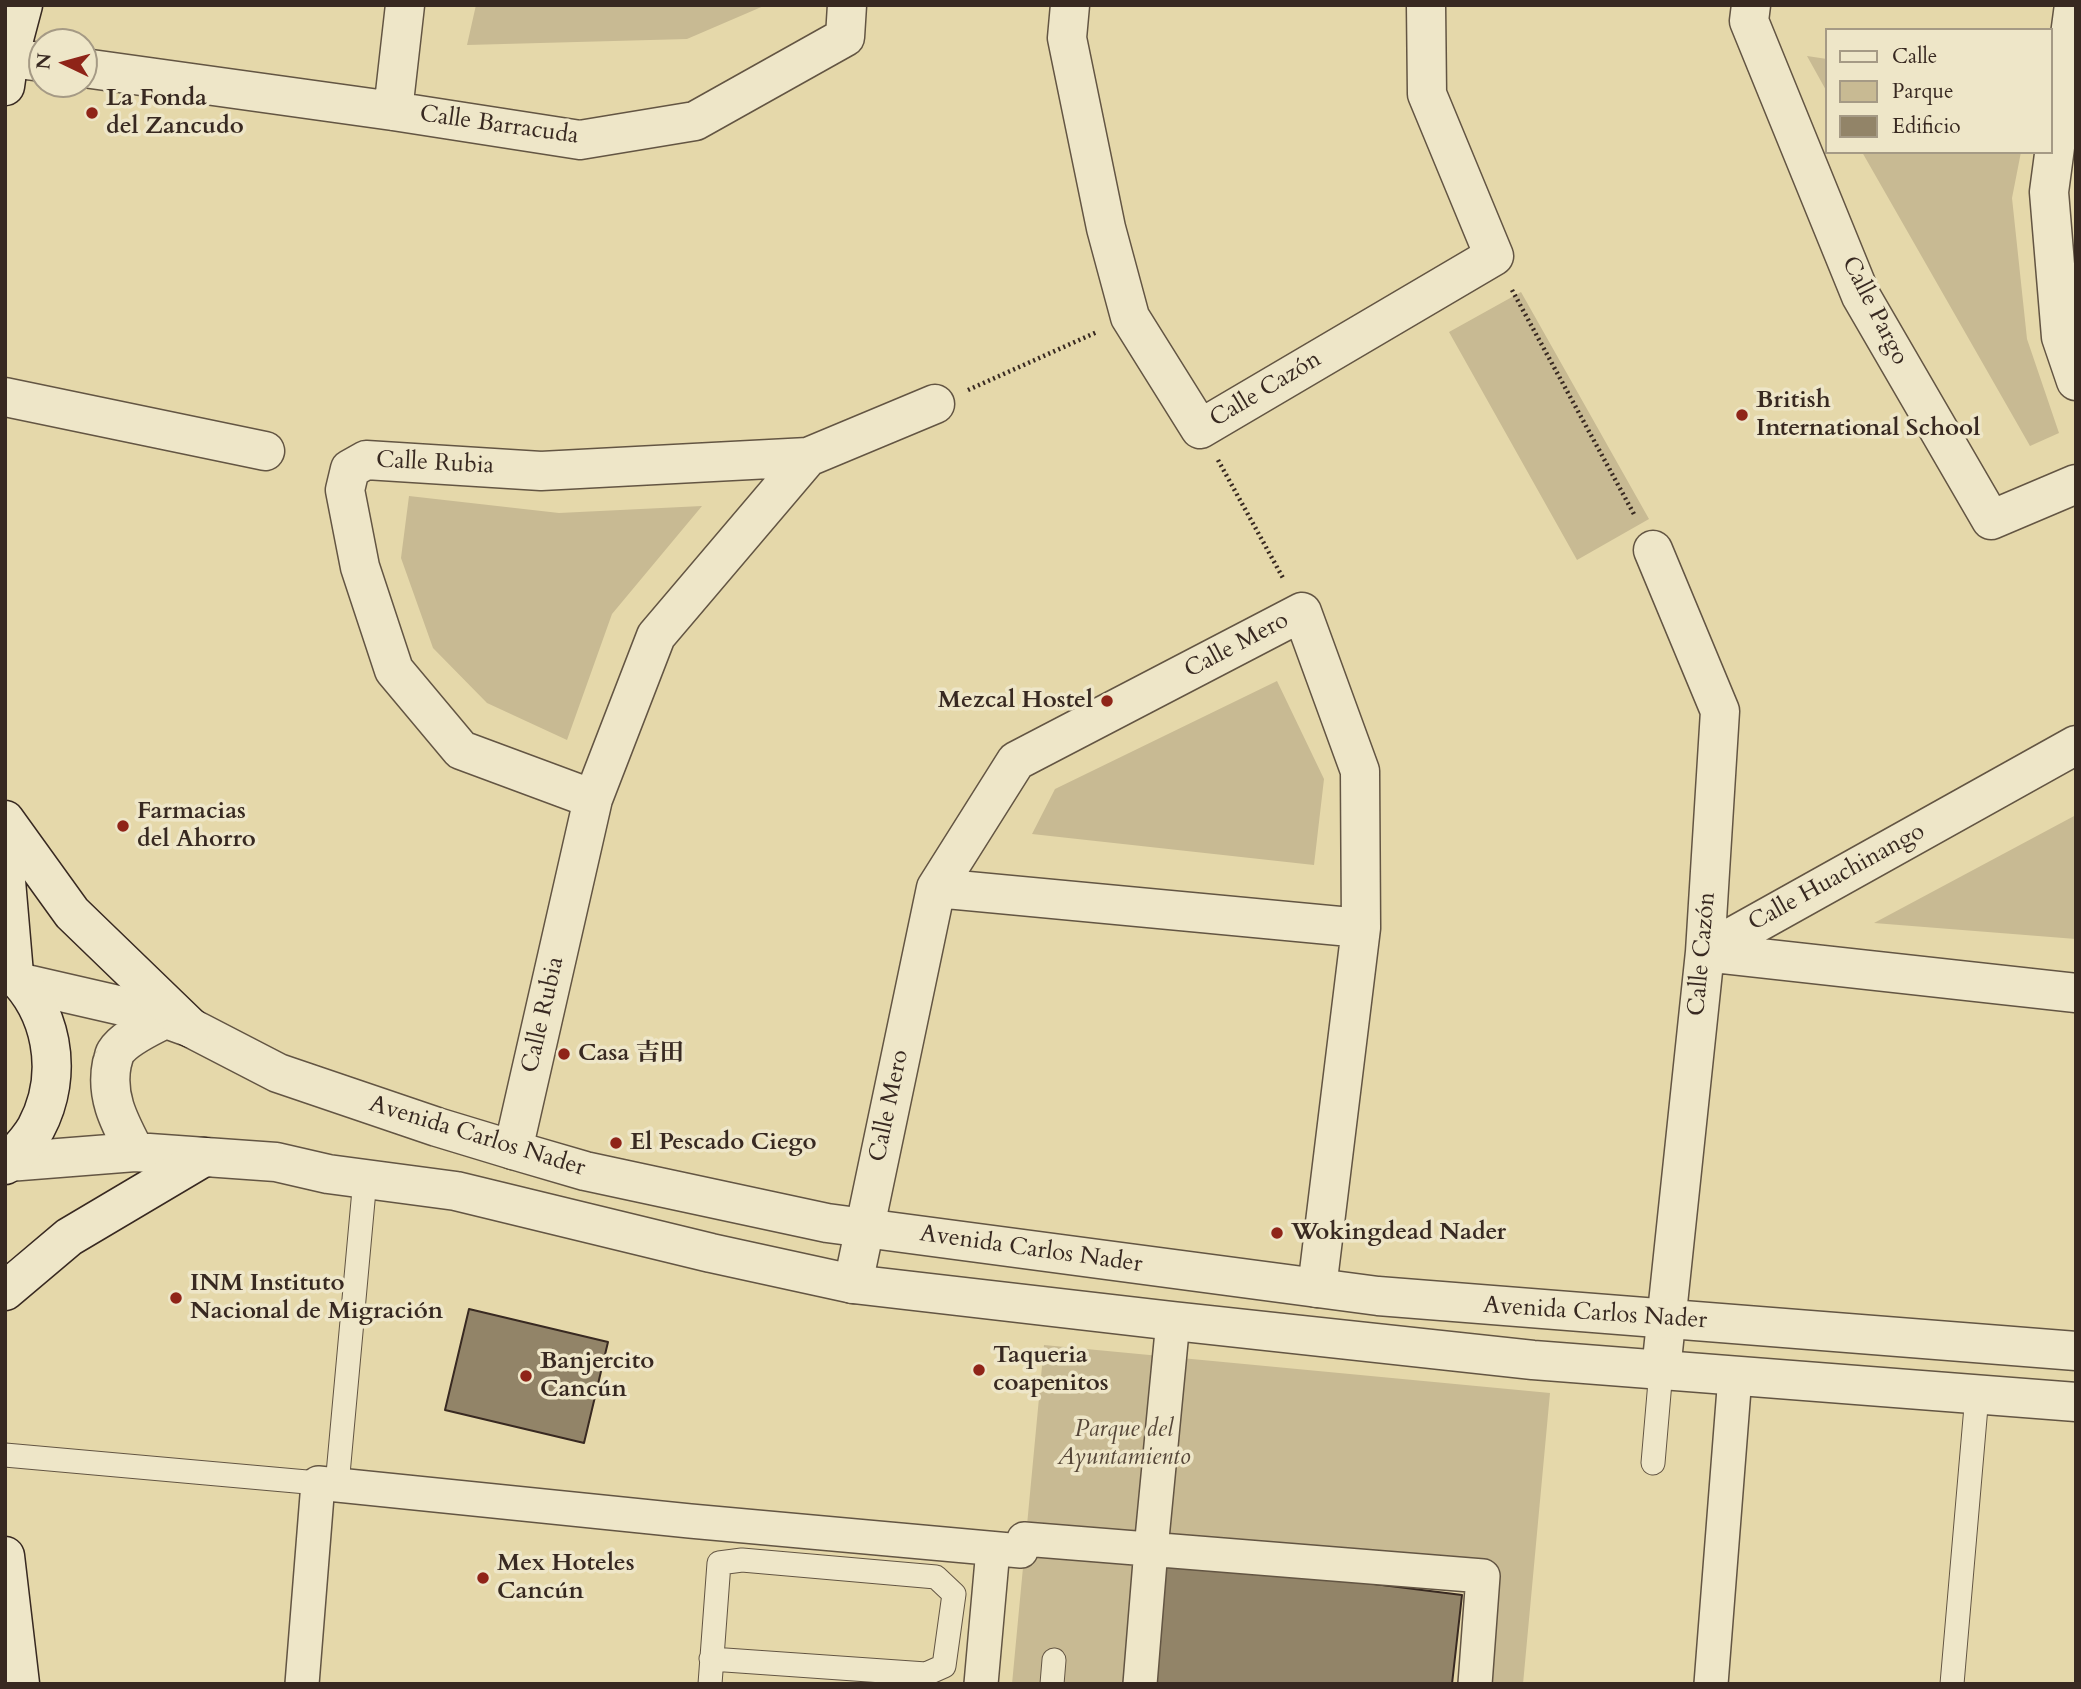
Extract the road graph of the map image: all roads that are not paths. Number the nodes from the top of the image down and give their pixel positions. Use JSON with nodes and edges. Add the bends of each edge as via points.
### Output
{"nodes":[{"id":1,"x":23,"y":5,"type":"edge"},
{"id":2,"x":405,"y":5,"type":"edge"},
{"id":3,"x":847,"y":5,"type":"edge"},
{"id":4,"x":1070,"y":5,"type":"edge"},
{"id":5,"x":1426,"y":5,"type":"edge"},
{"id":6,"x":1751,"y":5,"type":"edge"},
{"id":7,"x":2074,"y":5,"type":"edge"},
{"id":8,"x":19,"y":69,"type":"edge"},
{"id":9,"x":98,"y":70,"type":"edge"},
{"id":10,"x":393,"y":111,"type":"junction"},
{"id":11,"x":2076,"y":381,"type":"edge"},
{"id":12,"x":5,"y":397,"type":"edge"},
{"id":13,"x":935,"y":404,"type":"road end"},
{"id":14,"x":265,"y":451,"type":"dead end"},
{"id":15,"x":808,"y":457,"type":"junction"},
{"id":16,"x":2076,"y":484,"type":"edge"},
{"id":17,"x":1653,"y":550,"type":"road end"},
{"id":18,"x":2076,"y":745,"type":"edge"},
{"id":19,"x":593,"y":799,"type":"junction"},
{"id":20,"x":5,"y":820,"type":"edge"},
{"id":21,"x":5,"y":869,"type":"edge"},
{"id":22,"x":936,"y":888,"type":"junction"},
{"id":23,"x":1361,"y":928,"type":"junction"},
{"id":24,"x":1704,"y":952,"type":"junction"},
{"id":25,"x":14,"y":975,"type":"edge"},
{"id":26,"x":2076,"y":993,"type":"edge"},
{"id":27,"x":178,"y":1024,"type":"junction"},
{"id":28,"x":513,"y":1150,"type":"junction"},
{"id":29,"x":135,"y":1152,"type":"junction"},
{"id":30,"x":204,"y":1157,"type":"junction"},
{"id":31,"x":7,"y":1163,"type":"edge"},
{"id":32,"x":365,"y":1179,"type":"junction"},
{"id":33,"x":864,"y":1228,"type":"junction"},
{"id":34,"x":853,"y":1283,"type":"junction"},
{"id":35,"x":1317,"y":1288,"type":"junction"},
{"id":36,"x":5,"y":1291,"type":"edge"},
{"id":37,"x":1486,"y":1305,"type":"junction"},
{"id":38,"x":1666,"y":1319,"type":"junction"},
{"id":39,"x":1173,"y":1321,"type":"junction"},
{"id":40,"x":2076,"y":1351,"type":"edge"},
{"id":41,"x":1481,"y":1354,"type":"junction"},
{"id":42,"x":1661,"y":1370,"type":"junction"},
{"id":43,"x":1735,"y":1376,"type":"junction"},
{"id":44,"x":1977,"y":1395,"type":"junction"},
{"id":45,"x":2076,"y":1402,"type":"edge"},
{"id":46,"x":5,"y":1455,"type":"edge"},
{"id":47,"x":1653,"y":1463,"type":"dead end"},
{"id":48,"x":328,"y":1484,"type":"junction"},
{"id":49,"x":993,"y":1549,"type":"junction"},
{"id":50,"x":1151,"y":1549,"type":"junction"},
{"id":51,"x":5,"y":1556,"type":"edge"},
{"id":52,"x":711,"y":1660,"type":"junction"},
{"id":53,"x":1054,"y":1660,"type":"dead end"},
{"id":54,"x":20,"y":1684,"type":"edge"},
{"id":55,"x":302,"y":1684,"type":"edge"},
{"id":56,"x":710,"y":1684,"type":"edge"},
{"id":57,"x":981,"y":1684,"type":"edge"},
{"id":58,"x":1052,"y":1684,"type":"edge"},
{"id":59,"x":1140,"y":1684,"type":"edge"},
{"id":60,"x":1475,"y":1684,"type":"edge"},
{"id":61,"x":1711,"y":1684,"type":"edge"},
{"id":62,"x":1952,"y":1684,"type":"edge"}],
"edges":[{"from":1,"to":8,"type":"street"},
{"from":2,"to":10,"type":"street","name":"Calle Barracuda"},
{"from":3,"to":10,"type":"street","name":"Calle Barracuda","via":[[845,37],[695,121],[580,140]]},
{"from":4,"to":5,"type":"street","name":"Calle Cazón","via":[[1067,38],[1106,228],[1130,317],[1200,429],[1494,256],[1427,94]]},
{"from":6,"to":16,"type":"street","name":"Calle Pargo","via":[[1749,21],[1861,296],[1992,520]]},
{"from":7,"to":11,"type":"street","via":[[2049,192],[2061,337]]},
{"from":9,"to":10,"type":"street","name":"Calle Barracuda"},
{"from":12,"to":14,"type":"street"},
{"from":13,"to":15,"type":"street","name":"Calle Rubia"},
{"from":15,"to":19,"type":"street","name":"Calle Rubia","via":[[656,636]]},
{"from":15,"to":19,"type":"street","name":"Calle Rubia","via":[[541,471],[366,460],[350,469],[345,490],[360,567],[394,670],[461,750]]},
{"from":17,"to":24,"type":"street","name":"Calle Cazón","via":[[1720,711]]},
{"from":18,"to":24,"type":"street","name":"Calle Huachinango"},
{"from":19,"to":28,"type":"street","name":"Calle Rubia"},
{"from":20,"to":27,"type":"street","via":[[72,913]]},
{"from":21,"to":25,"type":"street"},
{"from":22,"to":23,"type":"street"},
{"from":22,"to":23,"type":"street","name":"Calle Mero","via":[[1016,761],[1302,612],[1360,771]]},
{"from":22,"to":33,"type":"street","name":"Calle Mero"},
{"from":23,"to":35,"type":"street","name":"Calle Mero"},
{"from":24,"to":26,"type":"street","name":"Calle Huachinango"},
{"from":24,"to":38,"type":"street","name":"Calle Cazón"},
{"from":25,"to":27,"type":"street","name":"Avenida Carlos Nader"},
{"from":25,"to":31,"type":"street","via":[[36,1003],[47,1030],[51,1080],[36,1129]]},
{"from":27,"to":28,"type":"street","name":"Avenida Carlos Nader","via":[[278,1073]]},
{"from":27,"to":29,"type":"street","via":[[130,1038],[114,1053],[111,1096]]},
{"from":28,"to":33,"type":"street","name":"Avenida Carlos Nader","via":[[585,1171]]},
{"from":29,"to":30,"type":"street","name":"Avenida Carlos Nader"},
{"from":29,"to":31,"type":"street","name":"Avenida Carlos Nader"},
{"from":30,"to":32,"type":"street","name":"Avenida Carlos Nader","via":[[276,1162]]},
{"from":30,"to":36,"type":"street","via":[[69,1237]]},
{"from":32,"to":34,"type":"street","name":"Avenida Carlos Nader","via":[[456,1191]]},
{"from":32,"to":48,"type":"lane"},
{"from":33,"to":34,"type":"street","name":"Calle Mero"},
{"from":33,"to":35,"type":"street","name":"Avenida Carlos Nader"},
{"from":34,"to":39,"type":"street","name":"Avenida Carlos Nader"},
{"from":35,"to":37,"type":"street","name":"Avenida Carlos Nader"},
{"from":37,"to":38,"type":"street","name":"Avenida Carlos Nader"},
{"from":37,"to":41,"type":"street"},
{"from":38,"to":40,"type":"street","name":"Avenida Carlos Nader"},
{"from":38,"to":42,"type":"street","name":"Calle Cazón"},
{"from":39,"to":41,"type":"street","name":"Avenida Carlos Nader"},
{"from":39,"to":50,"type":"street"},
{"from":41,"to":42,"type":"street","name":"Avenida Carlos Nader"},
{"from":42,"to":43,"type":"street","name":"Avenida Carlos Nader"},
{"from":42,"to":47,"type":"lane"},
{"from":43,"to":44,"type":"street","name":"Avenida Carlos Nader"},
{"from":43,"to":61,"type":"street"},
{"from":44,"to":45,"type":"street","name":"Avenida Carlos Nader"},
{"from":44,"to":62,"type":"lane"},
{"from":46,"to":48,"type":"lane"},
{"from":48,"to":49,"type":"street"},
{"from":48,"to":55,"type":"street"},
{"from":49,"to":50,"type":"street","via":[[1021,1552],[1024,1539]]},
{"from":49,"to":57,"type":"street"},
{"from":50,"to":59,"type":"street"},
{"from":50,"to":60,"type":"street","via":[[1483,1576]]},
{"from":51,"to":54,"type":"street"},
{"from":52,"to":52,"type":"lane","via":[[926,1674],[944,1666],[954,1594],[936,1577],[742,1560],[719,1563]]},
{"from":52,"to":56,"type":"lane"},
{"from":53,"to":58,"type":"lane"}]}
